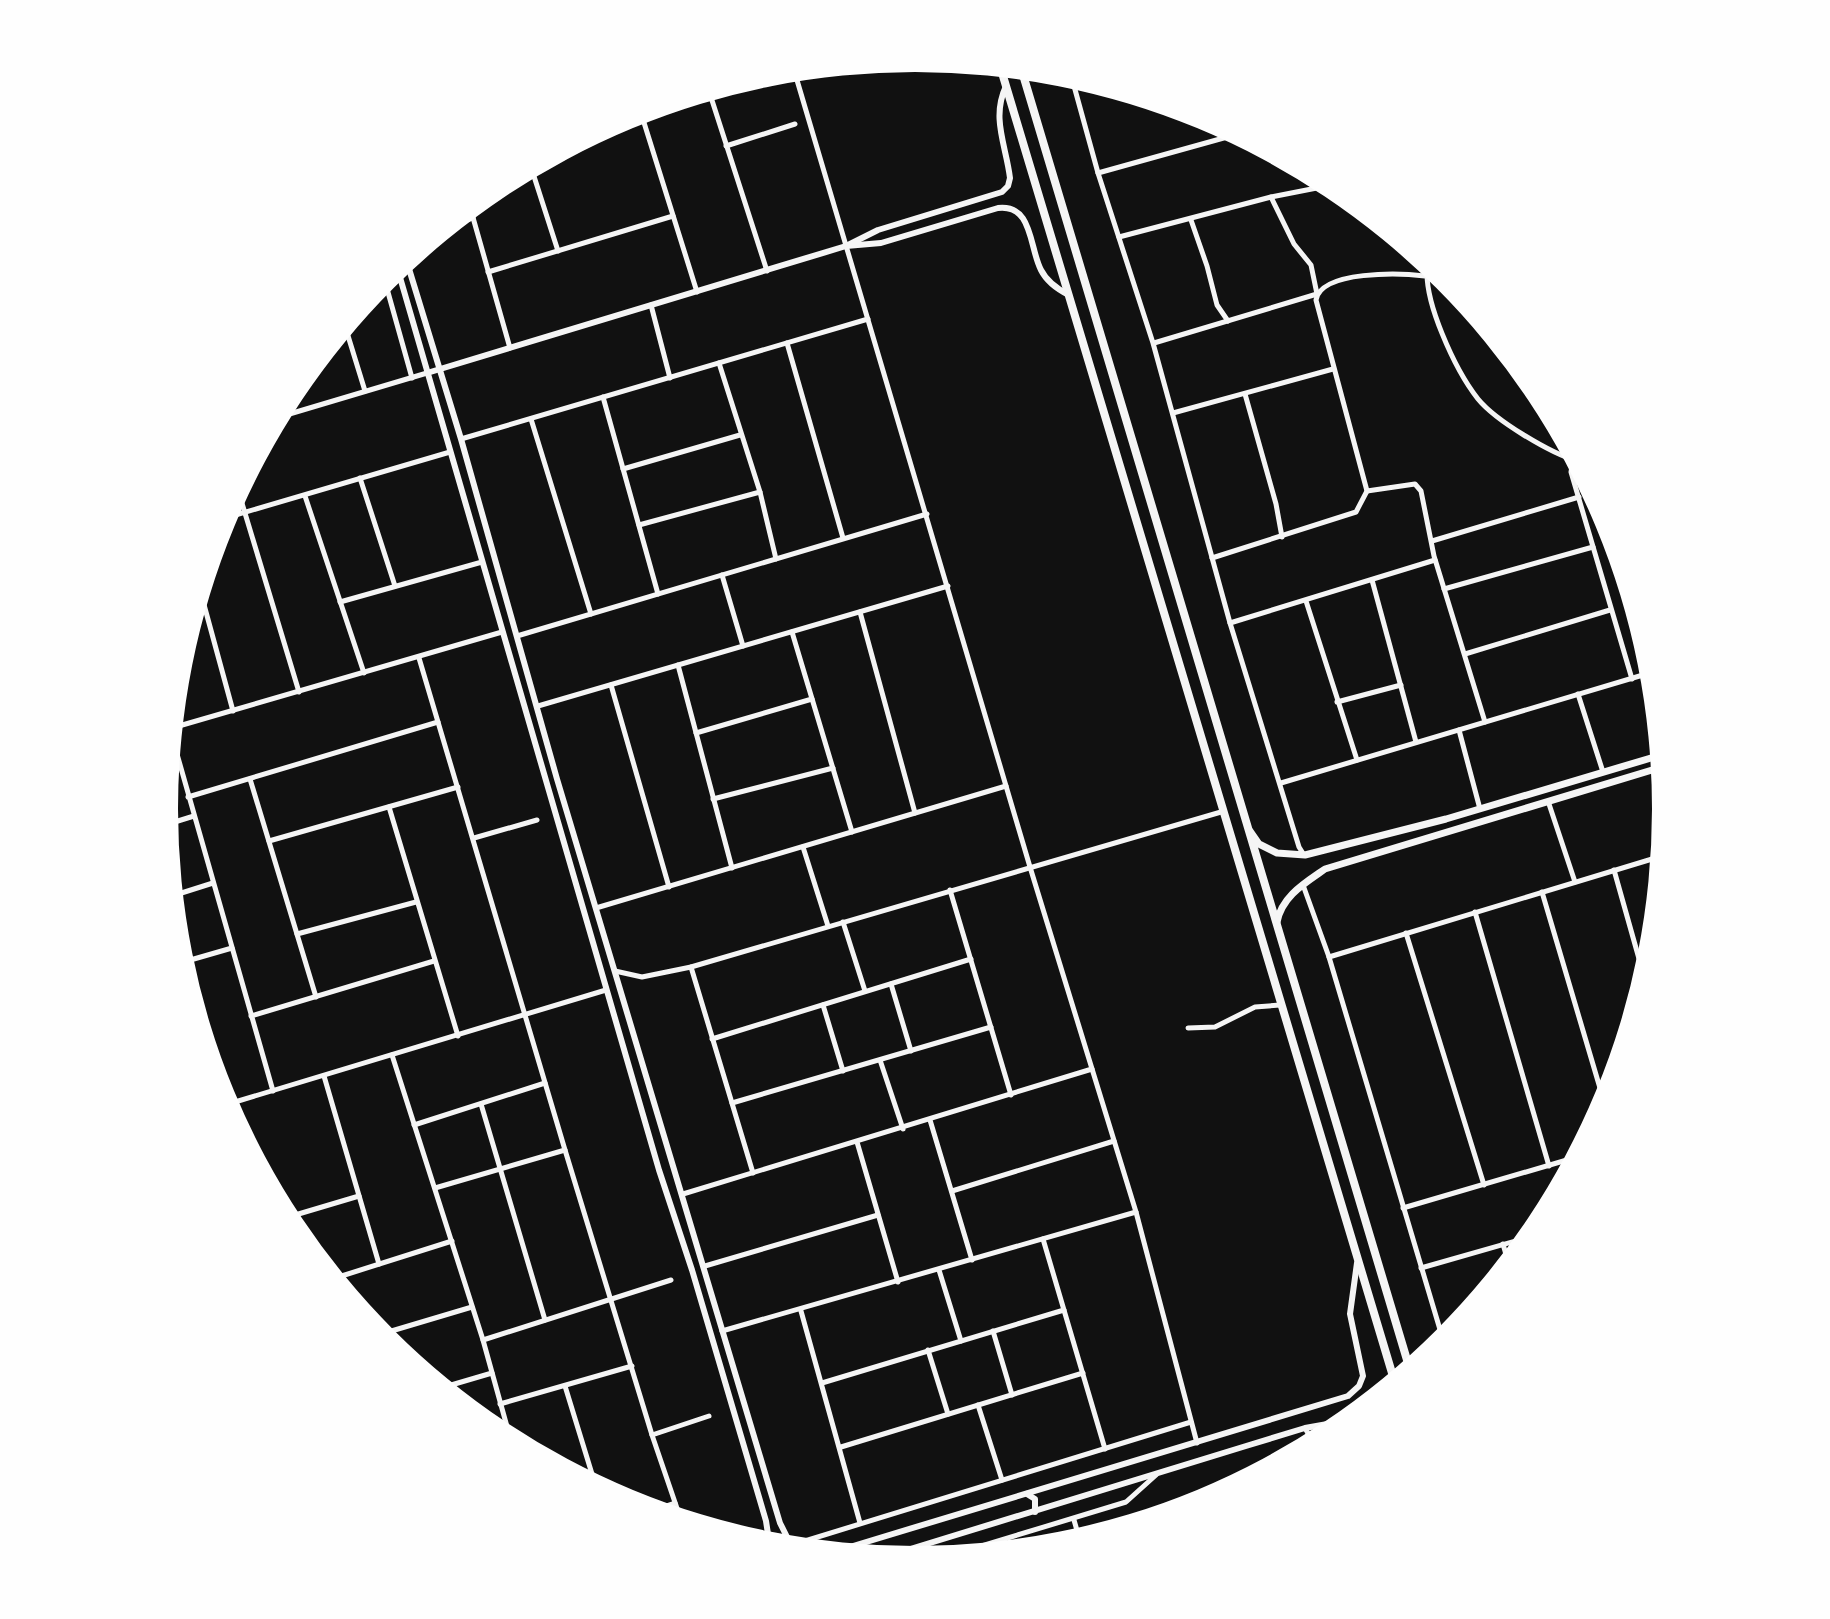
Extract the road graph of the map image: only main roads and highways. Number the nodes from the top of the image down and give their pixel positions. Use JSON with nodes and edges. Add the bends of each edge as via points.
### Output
{"nodes":[{"id":1,"x":1003,"y":77,"type":"edge"},
{"id":2,"x":1025,"y":80,"type":"edge"},
{"id":3,"x":1651,"y":758,"type":"edge"},
{"id":4,"x":1651,"y":770,"type":"edge"},
{"id":5,"x":1460,"y":815,"type":"junction"},
{"id":6,"x":1247,"y":826,"type":"junction"},
{"id":7,"x":1462,"y":827,"type":"junction"},
{"id":8,"x":1277,"y":931,"type":"junction"},
{"id":9,"x":1407,"y":1359,"type":"edge"},
{"id":10,"x":1392,"y":1372,"type":"edge"}],
"edges":[{"from":1,"to":10,"type":"highway"},
{"from":2,"to":6,"type":"highway"},
{"from":3,"to":5,"type":"main road"},
{"from":4,"to":7,"type":"main road"},
{"from":5,"to":6,"type":"main road","via":[[1305,855],[1277,853],[1259,844]]},
{"from":5,"to":7,"type":"main road"},
{"from":6,"to":8,"type":"highway"},
{"from":7,"to":8,"type":"main road","via":[[1325,869],[1283,904]]},
{"from":8,"to":9,"type":"highway"}]}
